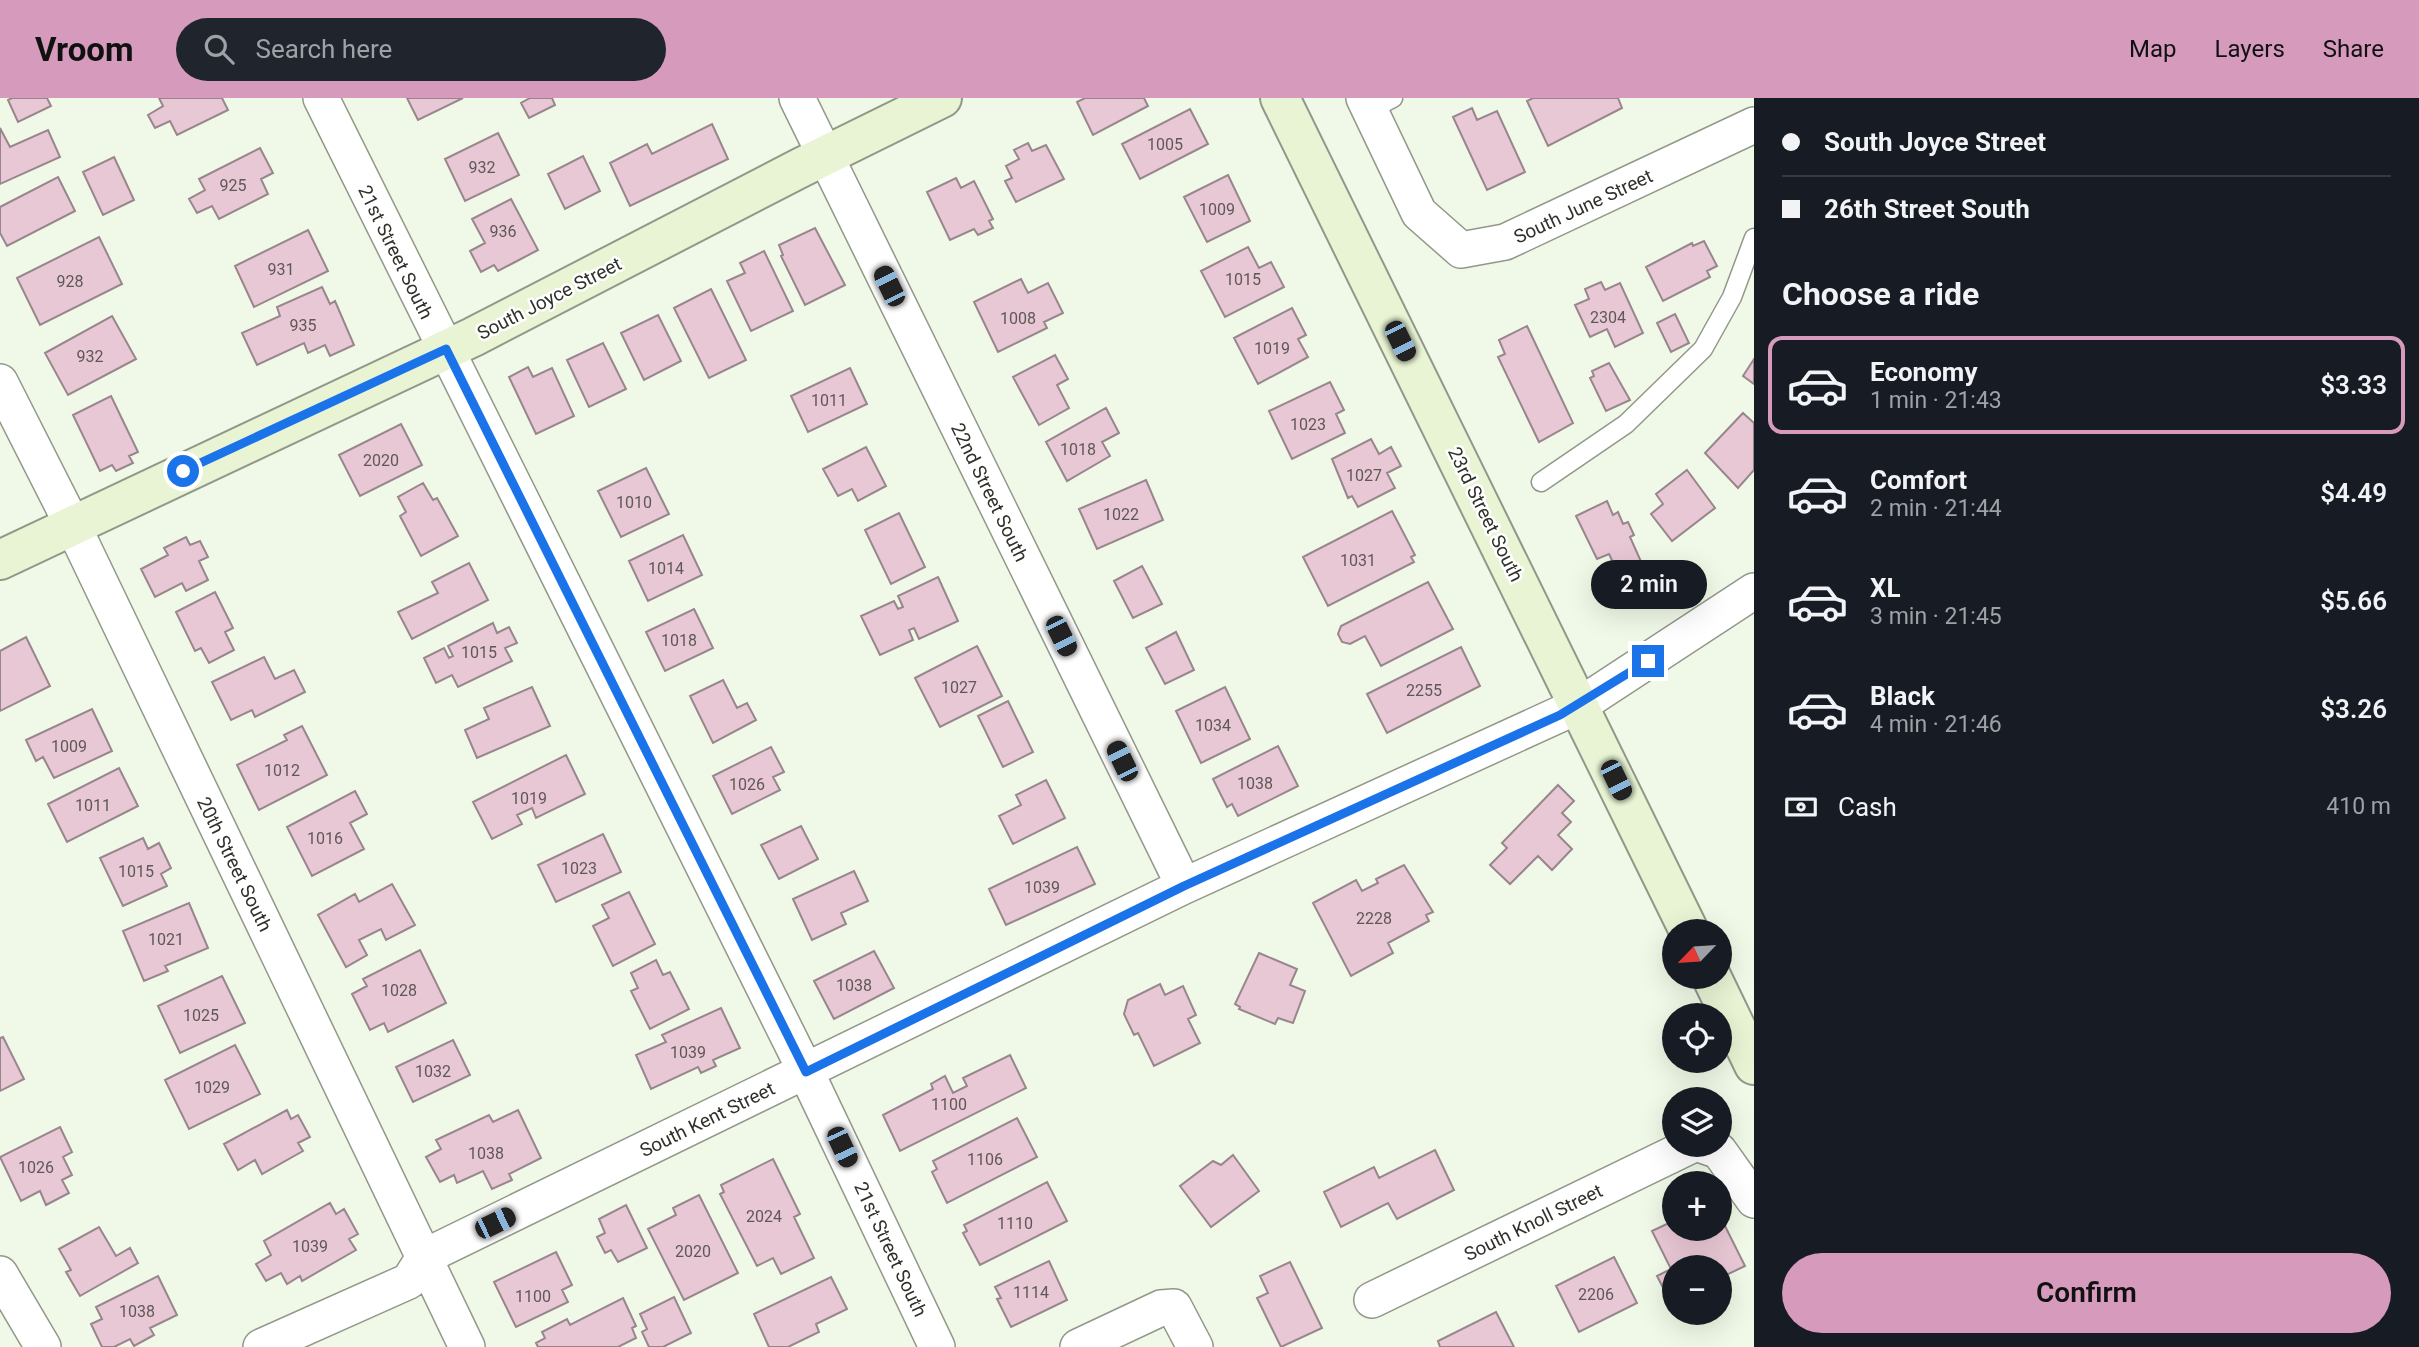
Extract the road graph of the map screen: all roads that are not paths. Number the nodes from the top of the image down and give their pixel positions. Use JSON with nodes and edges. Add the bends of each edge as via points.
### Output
{"nodes":[{"id":1,"x":321,"y":98,"type":"edge"},
{"id":2,"x":797,"y":98,"type":"edge"},
{"id":3,"x":942,"y":98,"type":"edge"},
{"id":4,"x":1280,"y":98,"type":"edge"},
{"id":5,"x":1376,"y":102,"type":"edge"},
{"id":6,"x":1754,"y":125,"type":"edge"},
{"id":7,"x":825,"y":155,"type":"junction"},
{"id":8,"x":1754,"y":237,"type":"edge"},
{"id":9,"x":446,"y":349,"type":"junction"},
{"id":10,"x":0,"y":382,"type":"edge"},
{"id":11,"x":1541,"y":482,"type":"dead end"},
{"id":12,"x":72,"y":524,"type":"junction"},
{"id":13,"x":0,"y":560,"type":"edge"},
{"id":14,"x":1754,"y":591,"type":"edge"},
{"id":15,"x":1580,"y":705,"type":"junction"},
{"id":16,"x":1184,"y":886,"type":"junction"},
{"id":17,"x":1683,"y":919,"type":"edge"},
{"id":18,"x":1717,"y":989,"type":"edge"},
{"id":19,"x":1754,"y":1065,"type":"edge"},
{"id":20,"x":806,"y":1072,"type":"junction"},
{"id":21,"x":1670,"y":1157,"type":"edge"},
{"id":22,"x":1723,"y":1157,"type":"edge"},
{"id":23,"x":1754,"y":1200,"type":"edge"},
{"id":24,"x":424,"y":1257,"type":"junction"},
{"id":25,"x":0,"y":1274,"type":"edge"},
{"id":26,"x":1372,"y":1300,"type":"dead end"},
{"id":27,"x":43,"y":1347,"type":"edge"},
{"id":28,"x":261,"y":1347,"type":"edge"},
{"id":29,"x":467,"y":1347,"type":"edge"},
{"id":30,"x":937,"y":1347,"type":"edge"},
{"id":31,"x":1078,"y":1347,"type":"edge"},
{"id":32,"x":1195,"y":1347,"type":"edge"}],
"edges":[{"from":1,"to":9,"type":"street","name":"21st Street South"},
{"from":2,"to":7,"type":"street","name":"22nd Street South"},
{"from":3,"to":7,"type":"street","name":"South Joyce Street"},
{"from":4,"to":15,"type":"street","name":"23rd Street South"},
{"from":5,"to":6,"type":"street","name":"South June Street","via":[[1419,213],[1461,250],[1505,242]]},
{"from":7,"to":9,"type":"street","name":"South Joyce Street"},
{"from":7,"to":16,"type":"street","name":"22nd Street South"},
{"from":8,"to":11,"type":"lane","via":[[1732,297],[1703,349],[1626,424]]},
{"from":9,"to":12,"type":"street","name":"South Joyce Street"},
{"from":9,"to":20,"type":"street","name":"21st Street South"},
{"from":10,"to":12,"type":"street","name":"20th Street South"},
{"from":12,"to":13,"type":"street","name":"South Joyce Street"},
{"from":12,"to":24,"type":"street","name":"20th Street South"},
{"from":14,"to":15,"type":"street","name":"South Kent Street"},
{"from":15,"to":16,"type":"street","name":"South Kent Street"},
{"from":15,"to":17,"type":"street","name":"23rd Street South"},
{"from":16,"to":20,"type":"street","name":"South Kent Street"},
{"from":18,"to":19,"type":"street"},
{"from":20,"to":24,"type":"street","name":"South Kent Street"},
{"from":20,"to":30,"type":"street","name":"21st Street South"},
{"from":21,"to":26,"type":"street","name":"South Knoll Street"},
{"from":22,"to":23,"type":"street","name":"South Knoll Street"},
{"from":24,"to":28,"type":"street","name":"South Kent Street","via":[[410,1281]]},
{"from":24,"to":29,"type":"street","name":"20th Street South"},
{"from":25,"to":27,"type":"street"},
{"from":31,"to":32,"type":"street","via":[[1161,1308],[1174,1307]]}]}
